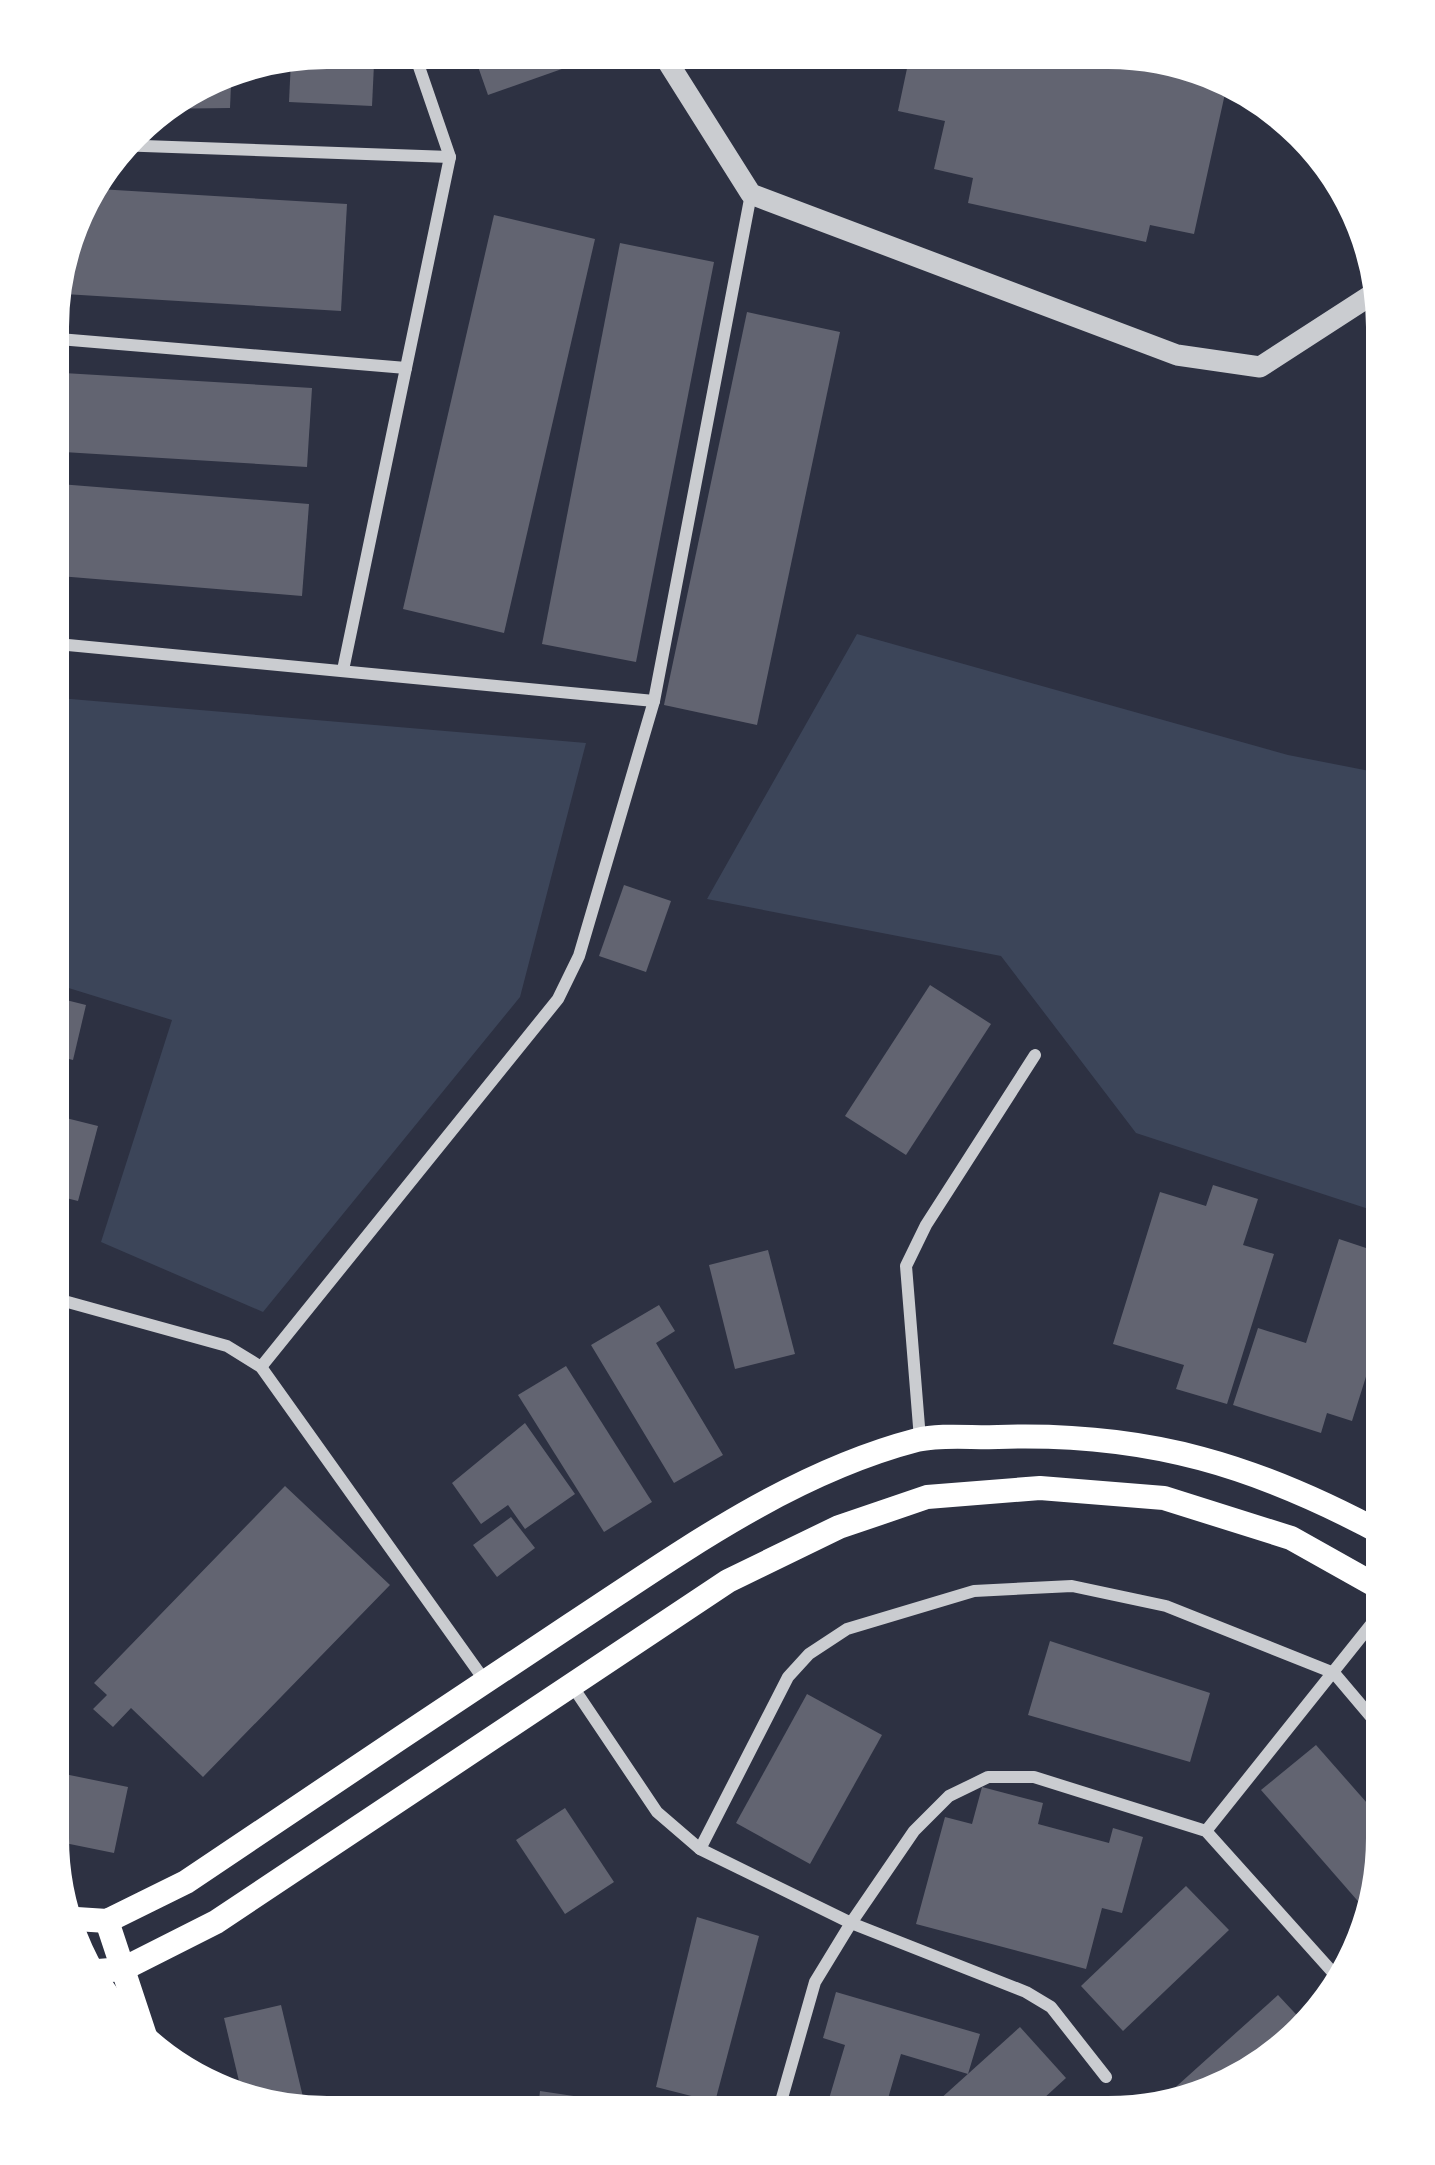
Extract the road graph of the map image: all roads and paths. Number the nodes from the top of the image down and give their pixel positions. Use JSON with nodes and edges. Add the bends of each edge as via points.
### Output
{"nodes":[{"id":1,"x":419,"y":67,"type":"edge"},
{"id":2,"x":671,"y":67,"type":"edge"},
{"id":3,"x":140,"y":146,"type":"edge"},
{"id":4,"x":450,"y":157,"type":"junction"},
{"id":5,"x":751,"y":194,"type":"junction"},
{"id":6,"x":1367,"y":298,"type":"edge"},
{"id":7,"x":66,"y":340,"type":"edge"},
{"id":8,"x":406,"y":368,"type":"junction"},
{"id":9,"x":66,"y":645,"type":"edge"},
{"id":10,"x":343,"y":670,"type":"junction"},
{"id":11,"x":654,"y":701,"type":"junction"},
{"id":12,"x":1035,"y":1055,"type":"dead end"},
{"id":13,"x":66,"y":1302,"type":"edge"},
{"id":14,"x":261,"y":1366,"type":"junction"},
{"id":15,"x":920,"y":1439,"type":"junction"},
{"id":16,"x":1368,"y":1526,"type":"edge"},
{"id":17,"x":1368,"y":1585,"type":"edge"},
{"id":18,"x":1368,"y":1627,"type":"edge"},
{"id":19,"x":1334,"y":1673,"type":"junction"},
{"id":20,"x":485,"y":1681,"type":"junction"},
{"id":21,"x":573,"y":1687,"type":"junction"},
{"id":22,"x":1368,"y":1713,"type":"edge"},
{"id":23,"x":1206,"y":1832,"type":"junction"},
{"id":24,"x":700,"y":1849,"type":"junction"},
{"id":25,"x":80,"y":1920,"type":"edge"},
{"id":26,"x":107,"y":1921,"type":"junction"},
{"id":27,"x":851,"y":1923,"type":"junction"},
{"id":28,"x":123,"y":1969,"type":"junction"},
{"id":29,"x":102,"y":1971,"type":"edge"},
{"id":30,"x":1332,"y":1971,"type":"edge"},
{"id":31,"x":140,"y":2021,"type":"edge"},
{"id":32,"x":1106,"y":2077,"type":"dead end"},
{"id":33,"x":782,"y":2099,"type":"edge"}],
"edges":[{"from":1,"to":4,"type":"street"},
{"from":2,"to":5,"type":"street"},
{"from":3,"to":4,"type":"street"},
{"from":4,"to":8,"type":"street"},
{"from":5,"to":6,"type":"street","via":[[1177,355],[1260,367]]},
{"from":5,"to":11,"type":"street"},
{"from":7,"to":8,"type":"street"},
{"from":8,"to":10,"type":"street"},
{"from":9,"to":10,"type":"street"},
{"from":10,"to":11,"type":"street"},
{"from":11,"to":14,"type":"street","via":[[579,956],[558,999]]},
{"from":12,"to":15,"type":"street","via":[[906,1266]]},
{"from":13,"to":14,"type":"street","via":[[227,1346]]},
{"from":14,"to":20,"type":"street"},
{"from":15,"to":16,"type":"main road","via":[[1138,1443],[1293,1486]]},
{"from":15,"to":20,"type":"main road","via":[[819,1476],[707,1535]]},
{"from":17,"to":21,"type":"main road","via":[[1292,1538],[1164,1498],[1040,1488],[927,1497],[838,1527],[728,1581]]},
{"from":18,"to":19,"type":"street"},
{"from":19,"to":22,"type":"street"},
{"from":19,"to":23,"type":"street"},
{"from":19,"to":24,"type":"street","via":[[1166,1606],[1072,1586],[974,1592],[847,1629],[808,1654],[788,1677]]},
{"from":20,"to":26,"type":"main road","via":[[185,1882]]},
{"from":21,"to":24,"type":"street","via":[[657,1812]]},
{"from":21,"to":28,"type":"main road","via":[[216,1922]]},
{"from":23,"to":27,"type":"street","via":[[1034,1777],[988,1777],[950,1796],[914,1831]]},
{"from":23,"to":30,"type":"street"},
{"from":24,"to":27,"type":"street"},
{"from":25,"to":26,"type":"main road"},
{"from":26,"to":28,"type":"main road"},
{"from":27,"to":32,"type":"street","via":[[1039,1999]]},
{"from":27,"to":33,"type":"street","via":[[815,1982]]},
{"from":28,"to":29,"type":"main road"},
{"from":28,"to":31,"type":"main road"}]}
